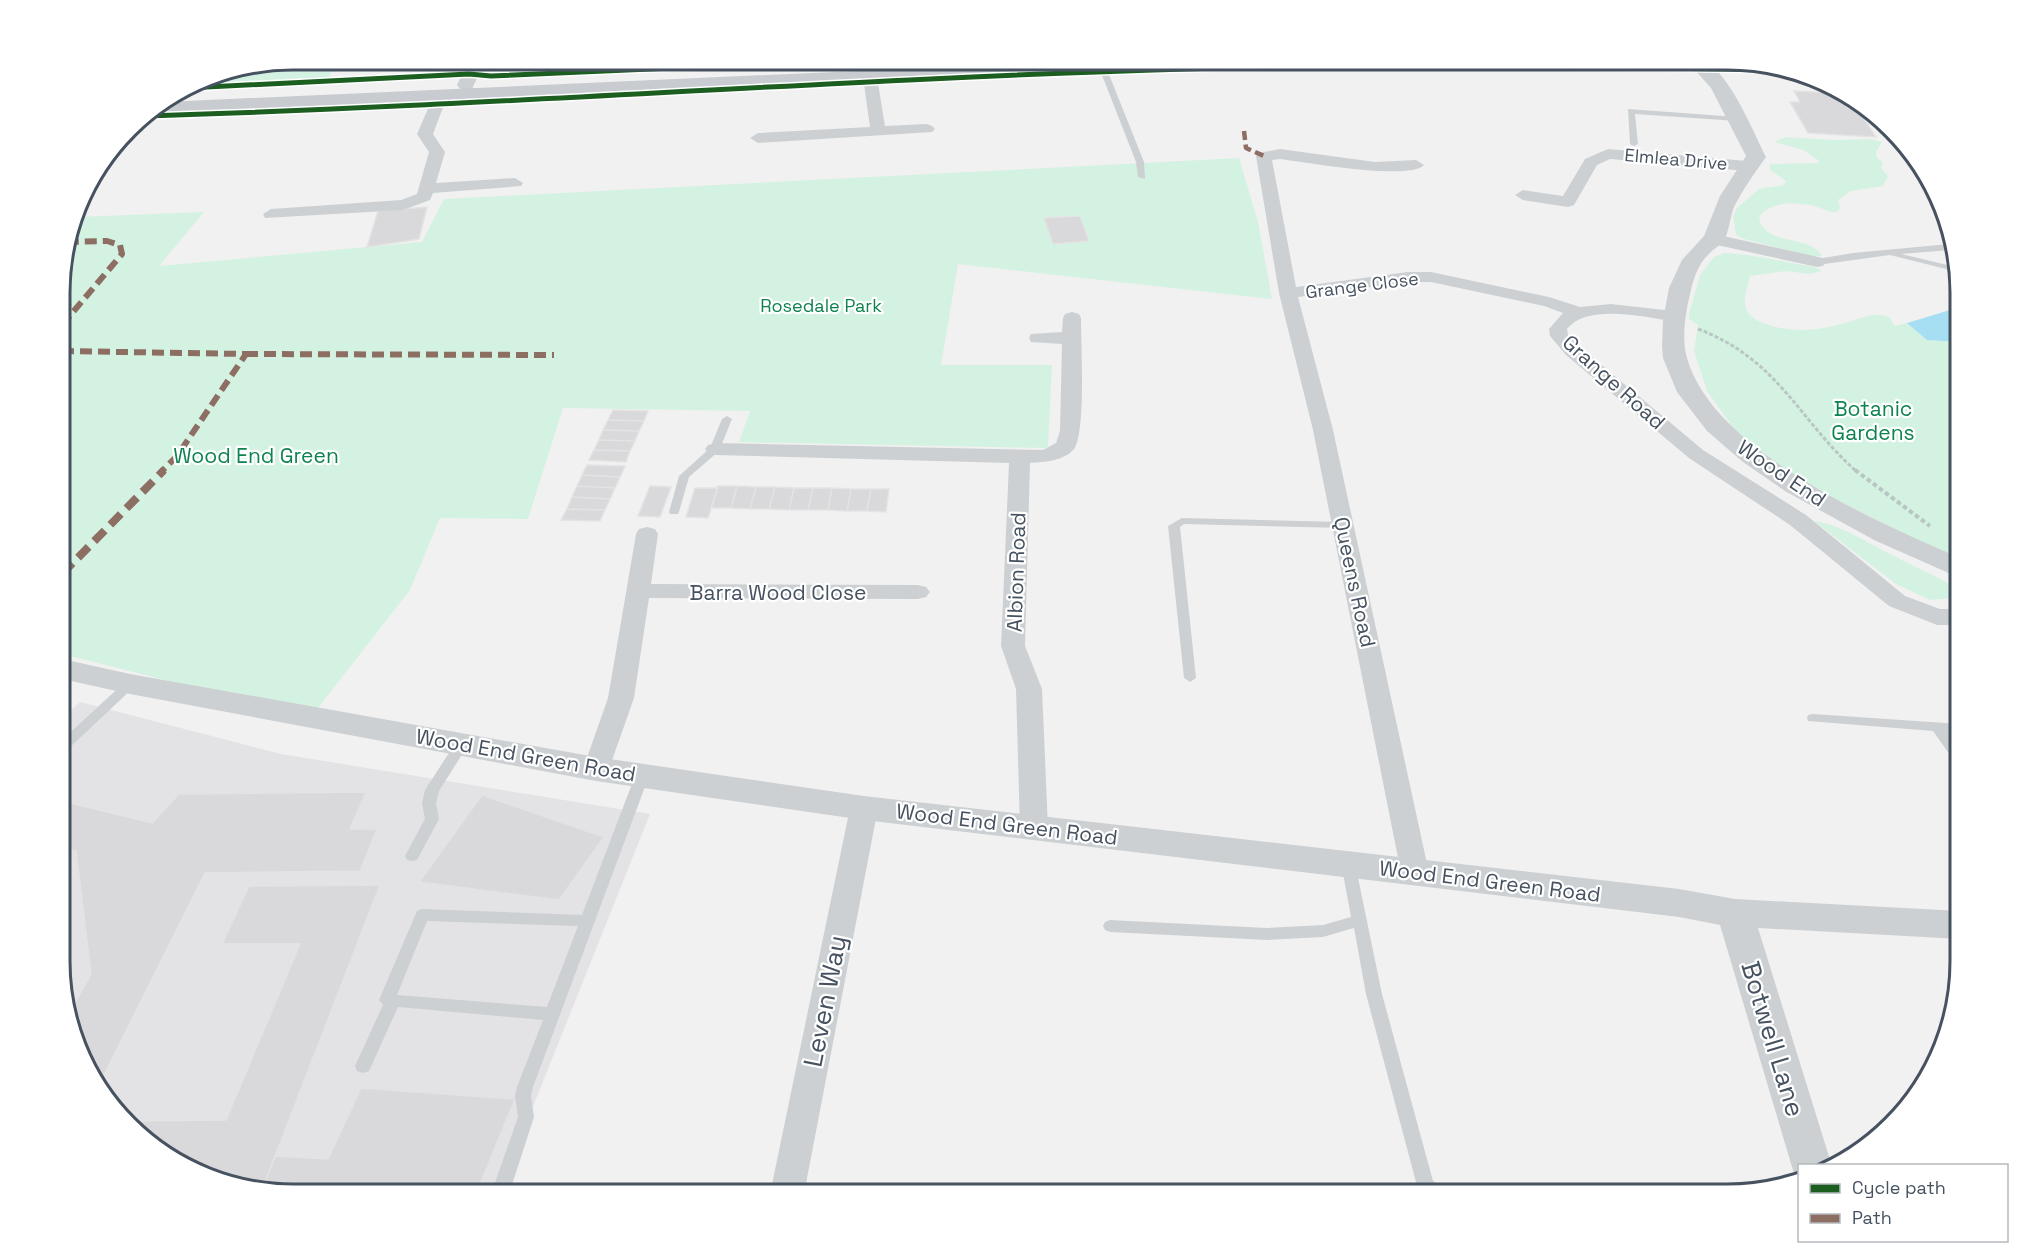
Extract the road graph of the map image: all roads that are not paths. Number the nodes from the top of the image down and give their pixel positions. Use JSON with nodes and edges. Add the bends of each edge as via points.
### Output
{"nodes":[{"id":1,"x":473,"y":70,"type":"edge"},
{"id":2,"x":781,"y":70,"type":"edge"},
{"id":3,"x":1008,"y":70,"type":"edge"},
{"id":4,"x":1103,"y":70,"type":"edge"},
{"id":5,"x":1704,"y":70,"type":"edge"},
{"id":6,"x":870,"y":76,"type":"junction"},
{"id":7,"x":466,"y":85,"type":"junction"},
{"id":8,"x":189,"y":96,"type":"edge"},
{"id":9,"x":440,"y":97,"type":"junction"},
{"id":10,"x":168,"y":108,"type":"edge"},
{"id":11,"x":1737,"y":119,"type":"junction"},
{"id":12,"x":927,"y":129,"type":"dead end"},
{"id":13,"x":878,"y":131,"type":"junction"},
{"id":14,"x":758,"y":138,"type":"dead end"},
{"id":15,"x":1634,"y":144,"type":"dead end"},
{"id":16,"x":1416,"y":165,"type":"dead end"},
{"id":17,"x":1747,"y":166,"type":"junction"},
{"id":18,"x":1142,"y":177,"type":"dead end"},
{"id":19,"x":515,"y":183,"type":"dead end"},
{"id":20,"x":426,"y":189,"type":"junction"},
{"id":21,"x":1524,"y":195,"type":"dead end"},
{"id":22,"x":271,"y":213,"type":"dead end"},
{"id":23,"x":1714,"y":239,"type":"junction"},
{"id":24,"x":1944,"y":248,"type":"edge"},
{"id":25,"x":1884,"y":253,"type":"junction"},
{"id":26,"x":1817,"y":262,"type":"joint"},
{"id":27,"x":1948,"y":268,"type":"edge"},
{"id":28,"x":1288,"y":293,"type":"junction"},
{"id":29,"x":1579,"y":313,"type":"junction"},
{"id":30,"x":1674,"y":319,"type":"junction"},
{"id":31,"x":1038,"y":338,"type":"dead end"},
{"id":32,"x":727,"y":419,"type":"dead end"},
{"id":33,"x":715,"y":449,"type":"junction"},
{"id":34,"x":1020,"y":457,"type":"junction"},
{"id":35,"x":674,"y":512,"type":"dead end"},
{"id":36,"x":1343,"y":525,"type":"junction"},
{"id":37,"x":647,"y":534,"type":"dead end"},
{"id":38,"x":1950,"y":565,"type":"edge"},
{"id":39,"x":638,"y":591,"type":"junction"},
{"id":40,"x":918,"y":592,"type":"dead end"},
{"id":41,"x":1950,"y":617,"type":"edge"},
{"id":42,"x":70,"y":671,"type":"edge"},
{"id":43,"x":1190,"y":678,"type":"dead end"},
{"id":44,"x":130,"y":684,"type":"junction"},
{"id":45,"x":1813,"y":718,"type":"dead end"},
{"id":46,"x":1937,"y":726,"type":"junction"},
{"id":47,"x":1950,"y":727,"type":"edge"},
{"id":48,"x":70,"y":740,"type":"edge"},
{"id":49,"x":461,"y":745,"type":"junction"},
{"id":50,"x":1950,"y":746,"type":"edge"},
{"id":51,"x":596,"y":769,"type":"junction"},
{"id":52,"x":642,"y":776,"type":"junction"},
{"id":53,"x":864,"y":808,"type":"junction"},
{"id":54,"x":1034,"y":828,"type":"junction"},
{"id":55,"x":412,"y":856,"type":"dead end"},
{"id":56,"x":1348,"y":863,"type":"junction"},
{"id":57,"x":1415,"y":873,"type":"junction"},
{"id":58,"x":1735,"y":913,"type":"junction"},
{"id":59,"x":587,"y":921,"type":"junction"},
{"id":60,"x":1359,"y":921,"type":"junction"},
{"id":61,"x":1950,"y":925,"type":"edge"},
{"id":62,"x":1110,"y":926,"type":"dead end"},
{"id":63,"x":393,"y":1001,"type":"junction"},
{"id":64,"x":552,"y":1014,"type":"junction"},
{"id":65,"x":363,"y":1066,"type":"dead end"},
{"id":66,"x":1810,"y":1164,"type":"edge"},
{"id":67,"x":503,"y":1184,"type":"edge"},
{"id":68,"x":789,"y":1184,"type":"edge"},
{"id":69,"x":1425,"y":1184,"type":"edge"}],
"edges":[{"from":1,"to":7,"type":"street"},
{"from":2,"to":7,"type":"main road"},
{"from":3,"to":6,"type":"main road"},
{"from":4,"to":18,"type":"lane","via":[[1140,162]]},
{"from":5,"to":11,"type":"street"},
{"from":6,"to":9,"type":"main road"},
{"from":6,"to":13,"type":"street"},
{"from":7,"to":8,"type":"main road"},
{"from":9,"to":10,"type":"main road"},
{"from":9,"to":20,"type":"street","via":[[425,134],[438,152]]},
{"from":11,"to":15,"type":"lane","via":[[1631,111]]},
{"from":11,"to":17,"type":"street","via":[[1756,157]]},
{"from":12,"to":13,"type":"street"},
{"from":13,"to":14,"type":"street"},
{"from":16,"to":28,"type":"street","name":"Grange Close","via":[[1375,167],[1280,154],[1264,156]]},
{"from":17,"to":21,"type":"street","name":"Elmlea Drive","via":[[1608,154],[1591,162],[1568,202]]},
{"from":17,"to":23,"type":"street","via":[[1716,225]]},
{"from":19,"to":20,"type":"street"},
{"from":20,"to":22,"type":"street","via":[[424,197],[402,205]]},
{"from":23,"to":26,"type":"street"},
{"from":23,"to":30,"type":"street","via":[[1692,258]]},
{"from":24,"to":25,"type":"lane"},
{"from":25,"to":26,"type":"lane"},
{"from":25,"to":27,"type":"lane"},
{"from":28,"to":29,"type":"street","name":"Grange Close","via":[[1431,277],[1549,302]]},
{"from":28,"to":36,"type":"street","name":"Queens Road"},
{"from":29,"to":30,"type":"street","name":"Grange Road","via":[[1633,309]]},
{"from":29,"to":41,"type":"street","name":"Grange Road","via":[[1559,325],[1564,343],[1696,454],[1798,520],[1898,601],[1937,617]]},
{"from":30,"to":38,"type":"street","name":"Wood End","via":[[1675,359],[1683,379],[1725,433],[1781,477],[1830,506]]},
{"from":31,"to":34,"type":"street","via":[[1072,328],[1070,431],[1065,446],[1047,456]]},
{"from":32,"to":33,"type":"lane"},
{"from":33,"to":34,"type":"street"},
{"from":33,"to":35,"type":"lane","via":[[684,476]]},
{"from":34,"to":54,"type":"street","name":"Albion Road","via":[[1013,646],[1029,689]]},
{"from":36,"to":43,"type":"lane","via":[[1182,521],[1174,526]]},
{"from":36,"to":57,"type":"street","name":"Queens Road"},
{"from":37,"to":39,"type":"street"},
{"from":39,"to":40,"type":"street","name":"Barra Wood Close"},
{"from":39,"to":51,"type":"street","via":[[621,698]]},
{"from":42,"to":44,"type":"street","name":"Wood End Green Road"},
{"from":44,"to":48,"type":"lane"},
{"from":44,"to":49,"type":"street","name":"Wood End Green Road"},
{"from":45,"to":46,"type":"lane"},
{"from":46,"to":47,"type":"lane"},
{"from":46,"to":50,"type":"lane"},
{"from":49,"to":51,"type":"street","name":"Wood End Green Road"},
{"from":49,"to":55,"type":"lane","via":[[432,790],[432,819]]},
{"from":51,"to":52,"type":"street","name":"Wood End Green Road"},
{"from":52,"to":53,"type":"street","name":"Wood End Green Road"},
{"from":52,"to":59,"type":"lane"},
{"from":53,"to":54,"type":"street","name":"Wood End Green Road"},
{"from":53,"to":68,"type":"street","name":"Leven Way"},
{"from":54,"to":56,"type":"street","name":"Wood End Green Road"},
{"from":56,"to":57,"type":"street","name":"Wood End Green Road"},
{"from":56,"to":60,"type":"lane"},
{"from":57,"to":58,"type":"street","name":"Wood End Green Road"},
{"from":58,"to":61,"type":"street","name":"Wood End Green Road"},
{"from":58,"to":66,"type":"street","name":"Botwell Lane"},
{"from":59,"to":63,"type":"lane","via":[[422,915],[387,1000]]},
{"from":59,"to":64,"type":"lane"},
{"from":60,"to":62,"type":"lane","via":[[1323,931],[1267,934]]},
{"from":60,"to":69,"type":"lane","via":[[1374,994]]},
{"from":63,"to":64,"type":"lane"},
{"from":63,"to":65,"type":"lane"},
{"from":64,"to":67,"type":"lane","via":[[525,1087],[526,1117]]}]}
